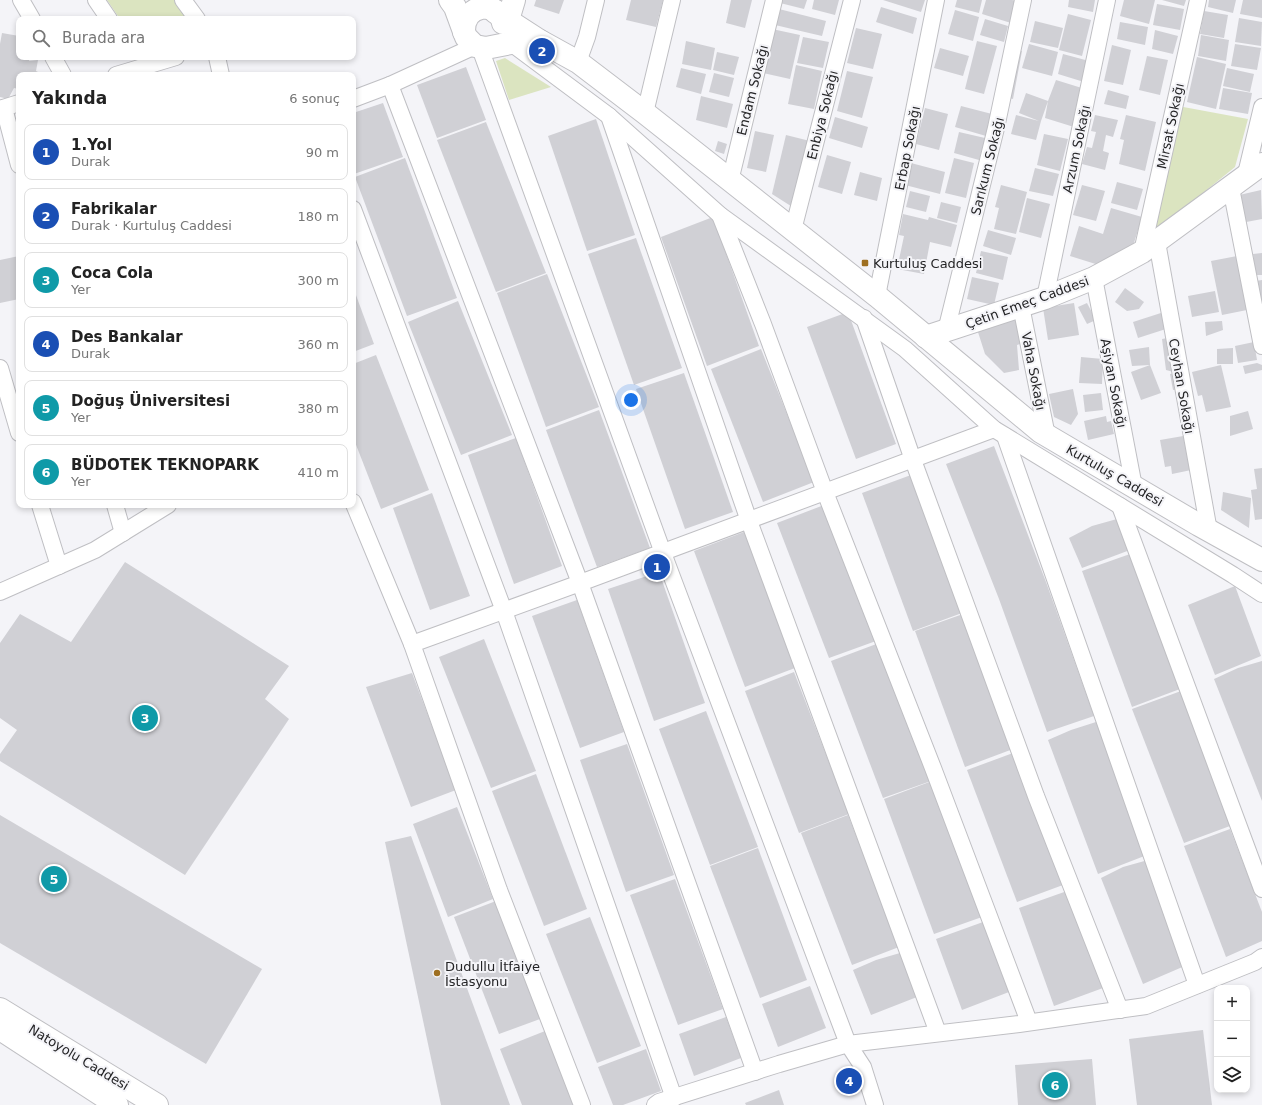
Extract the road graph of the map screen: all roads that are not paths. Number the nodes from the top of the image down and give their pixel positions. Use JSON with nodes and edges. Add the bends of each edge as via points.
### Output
{"nodes":[{"id":1,"x":21,"y":0,"type":"edge"},
{"id":2,"x":96,"y":0,"type":"edge"},
{"id":3,"x":183,"y":0,"type":"edge"},
{"id":4,"x":450,"y":0,"type":"edge"},
{"id":5,"x":596,"y":0,"type":"edge"},
{"id":6,"x":672,"y":0,"type":"edge"},
{"id":7,"x":774,"y":0,"type":"edge"},
{"id":8,"x":852,"y":0,"type":"edge"},
{"id":9,"x":936,"y":0,"type":"edge"},
{"id":10,"x":1023,"y":0,"type":"edge"},
{"id":11,"x":1107,"y":0,"type":"edge"},
{"id":12,"x":1198,"y":0,"type":"edge"},
{"id":13,"x":497,"y":8,"type":"edge"},
{"id":14,"x":30,"y":16,"type":"edge"},
{"id":15,"x":107,"y":16,"type":"edge"},
{"id":16,"x":194,"y":16,"type":"edge"},
{"id":17,"x":540,"y":41,"type":"junction"},
{"id":18,"x":484,"y":43,"type":"junction"},
{"id":19,"x":55,"y":60,"type":"edge"},
{"id":20,"x":166,"y":60,"type":"edge"},
{"id":21,"x":218,"y":60,"type":"edge"},
{"id":22,"x":578,"y":62,"type":"junction"},
{"id":23,"x":141,"y":67,"type":"edge"},
{"id":24,"x":61,"y":72,"type":"edge"},
{"id":25,"x":125,"y":72,"type":"edge"},
{"id":26,"x":220,"y":72,"type":"edge"},
{"id":27,"x":390,"y":84,"type":"junction"},
{"id":28,"x":356,"y":98,"type":"edge"},
{"id":29,"x":1262,"y":106,"type":"edge"},
{"id":30,"x":8,"y":107,"type":"edge"},
{"id":31,"x":645,"y":112,"type":"junction"},
{"id":32,"x":609,"y":116,"type":"junction"},
{"id":33,"x":16,"y":149,"type":"edge"},
{"id":34,"x":1262,"y":164,"type":"edge"},
{"id":35,"x":730,"y":181,"type":"junction"},
{"id":36,"x":1238,"y":183,"type":"junction"},
{"id":37,"x":720,"y":215,"type":"junction"},
{"id":38,"x":356,"y":217,"type":"edge"},
{"id":39,"x":793,"y":230,"type":"junction"},
{"id":40,"x":1149,"y":247,"type":"junction"},
{"id":41,"x":1094,"y":278,"type":"junction"},
{"id":42,"x":877,"y":296,"type":"junction"},
{"id":43,"x":1045,"y":298,"type":"junction"},
{"id":44,"x":1021,"y":306,"type":"junction"},
{"id":45,"x":864,"y":318,"type":"junction"},
{"id":46,"x":936,"y":334,"type":"junction"},
{"id":47,"x":1262,"y":346,"type":"edge"},
{"id":48,"x":0,"y":368,"type":"edge"},
{"id":49,"x":8,"y":386,"type":"edge"},
{"id":50,"x":16,"y":420,"type":"edge"},
{"id":51,"x":999,"y":433,"type":"junction"},
{"id":52,"x":1047,"y":436,"type":"junction"},
{"id":53,"x":913,"y":460,"type":"junction"},
{"id":54,"x":1134,"y":487,"type":"junction"},
{"id":55,"x":825,"y":492,"type":"junction"},
{"id":56,"x":1120,"y":506,"type":"junction"},
{"id":57,"x":41,"y":508,"type":"edge"},
{"id":58,"x":115,"y":508,"type":"edge"},
{"id":59,"x":163,"y":508,"type":"edge"},
{"id":60,"x":355,"y":508,"type":"edge"},
{"id":61,"x":749,"y":521,"type":"junction"},
{"id":62,"x":1209,"y":531,"type":"junction"},
{"id":63,"x":123,"y":533,"type":"junction"},
{"id":64,"x":663,"y":553,"type":"junction"},
{"id":65,"x":1262,"y":560,"type":"edge"},
{"id":66,"x":59,"y":566,"type":"junction"},
{"id":67,"x":580,"y":583,"type":"junction"},
{"id":68,"x":0,"y":592,"type":"edge"},
{"id":69,"x":1261,"y":596,"type":"edge"},
{"id":70,"x":504,"y":611,"type":"junction"},
{"id":71,"x":412,"y":644,"type":"junction"},
{"id":72,"x":1262,"y":889,"type":"edge"},
{"id":73,"x":1262,"y":957,"type":"edge"},
{"id":74,"x":1197,"y":985,"type":"junction"},
{"id":75,"x":0,"y":1009,"type":"edge"},
{"id":76,"x":1120,"y":1010,"type":"junction"},
{"id":77,"x":1029,"y":1022,"type":"junction"},
{"id":78,"x":0,"y":1029,"type":"edge"},
{"id":79,"x":938,"y":1033,"type":"junction"},
{"id":80,"x":848,"y":1044,"type":"junction"},
{"id":81,"x":755,"y":1072,"type":"junction"},
{"id":82,"x":674,"y":1098,"type":"junction"},
{"id":83,"x":117,"y":1105,"type":"edge"},
{"id":84,"x":157,"y":1105,"type":"edge"},
{"id":85,"x":582,"y":1105,"type":"edge"},
{"id":86,"x":654,"y":1105,"type":"edge"},
{"id":87,"x":863,"y":1105,"type":"edge"},
{"id":88,"x":875,"y":1105,"type":"edge"}],
"edges":[{"from":1,"to":14,"type":"street"},
{"from":2,"to":15,"type":"street"},
{"from":3,"to":16,"type":"street"},
{"from":4,"to":18,"type":"main road"},
{"from":5,"to":22,"type":"street"},
{"from":6,"to":31,"type":"street"},
{"from":7,"to":35,"type":"street","name":"Endam Sokağı"},
{"from":8,"to":39,"type":"street","name":"Enbiya Sokağı"},
{"from":9,"to":42,"type":"street","name":"Erbap Sokağı"},
{"from":10,"to":46,"type":"street","name":"Sarıkum Sokağı","via":[[996,128]]},
{"from":11,"to":43,"type":"street","name":"Arzum Sokağı"},
{"from":12,"to":40,"type":"street","name":"Mirsat Sokağı"},
{"from":13,"to":17,"type":"main road","name":"Kurtuluş Caddesi"},
{"from":13,"to":18,"type":"main road","via":[[504,27],[501,38]]},
{"from":13,"to":18,"type":"main road","via":[[472,11],[465,20]]},
{"from":17,"to":18,"type":"main road"},
{"from":17,"to":22,"type":"main road","name":"Kurtuluş Caddesi"},
{"from":18,"to":27,"type":"street"},
{"from":18,"to":32,"type":"street"},
{"from":18,"to":64,"type":"street"},
{"from":19,"to":24,"type":"street"},
{"from":20,"to":23,"type":"street"},
{"from":21,"to":26,"type":"street"},
{"from":22,"to":31,"type":"main road","name":"Kurtuluş Caddesi"},
{"from":23,"to":25,"type":"street"},
{"from":27,"to":28,"type":"street"},
{"from":27,"to":67,"type":"street"},
{"from":29,"to":36,"type":"street"},
{"from":30,"to":33,"type":"street"},
{"from":31,"to":35,"type":"main road","name":"Kurtuluş Caddesi"},
{"from":32,"to":37,"type":"street"},
{"from":32,"to":61,"type":"street"},
{"from":34,"to":36,"type":"main road","name":"Çetin Emeç Caddesi"},
{"from":35,"to":39,"type":"main road","name":"Kurtuluş Caddesi"},
{"from":36,"to":40,"type":"main road","name":"Çetin Emeç Caddesi"},
{"from":36,"to":47,"type":"street"},
{"from":37,"to":45,"type":"street"},
{"from":37,"to":55,"type":"street"},
{"from":38,"to":70,"type":"street"},
{"from":39,"to":42,"type":"main road","name":"Kurtuluş Caddesi"},
{"from":40,"to":41,"type":"main road","name":"Çetin Emeç Caddesi"},
{"from":40,"to":62,"type":"street","name":"Ceyhan Sokağı"},
{"from":41,"to":43,"type":"main road","name":"Çetin Emeç Caddesi"},
{"from":41,"to":54,"type":"street","name":"Aşiyan Sokağı"},
{"from":42,"to":46,"type":"main road","name":"Kurtuluş Caddesi"},
{"from":43,"to":44,"type":"main road","name":"Çetin Emeç Caddesi"},
{"from":44,"to":46,"type":"main road","name":"Çetin Emeç Caddesi"},
{"from":44,"to":52,"type":"street","name":"Vaha Sokağı"},
{"from":45,"to":51,"type":"street","via":[[905,349]]},
{"from":45,"to":53,"type":"street"},
{"from":46,"to":52,"type":"main road","name":"Kurtuluş Caddesi"},
{"from":48,"to":49,"type":"street"},
{"from":49,"to":50,"type":"street"},
{"from":51,"to":53,"type":"street"},
{"from":51,"to":56,"type":"street"},
{"from":51,"to":74,"type":"street"},
{"from":52,"to":54,"type":"main road","name":"Kurtuluş Caddesi"},
{"from":53,"to":55,"type":"street"},
{"from":53,"to":76,"type":"street","via":[[1036,796]]},
{"from":54,"to":62,"type":"main road","name":"Kurtuluş Caddesi"},
{"from":55,"to":61,"type":"street"},
{"from":55,"to":77,"type":"street"},
{"from":56,"to":69,"type":"street","via":[[1233,575]]},
{"from":56,"to":72,"type":"street"},
{"from":57,"to":66,"type":"street"},
{"from":58,"to":63,"type":"street"},
{"from":59,"to":63,"type":"street"},
{"from":60,"to":71,"type":"street"},
{"from":61,"to":64,"type":"street"},
{"from":61,"to":79,"type":"street"},
{"from":62,"to":65,"type":"main road","name":"Kurtuluş Caddesi"},
{"from":63,"to":66,"type":"street","via":[[95,550]]},
{"from":64,"to":67,"type":"street"},
{"from":64,"to":80,"type":"street"},
{"from":66,"to":68,"type":"street"},
{"from":67,"to":70,"type":"street"},
{"from":67,"to":81,"type":"street"},
{"from":70,"to":71,"type":"street"},
{"from":70,"to":82,"type":"street"},
{"from":71,"to":85,"type":"street","via":[[498,890]]},
{"from":73,"to":74,"type":"street"},
{"from":74,"to":76,"type":"street","via":[[1146,1006]]},
{"from":75,"to":84,"type":"main road","name":"Natoyolu Caddesi"},
{"from":76,"to":77,"type":"street"},
{"from":77,"to":79,"type":"street"},
{"from":78,"to":83,"type":"main road","name":"Natoyolu Caddesi"},
{"from":79,"to":80,"type":"street"},
{"from":80,"to":81,"type":"street"},
{"from":80,"to":87,"type":"street","via":[[852,1070]]},
{"from":80,"to":88,"type":"street","via":[[863,1067]]},
{"from":81,"to":82,"type":"street"},
{"from":82,"to":86,"type":"street"}]}
